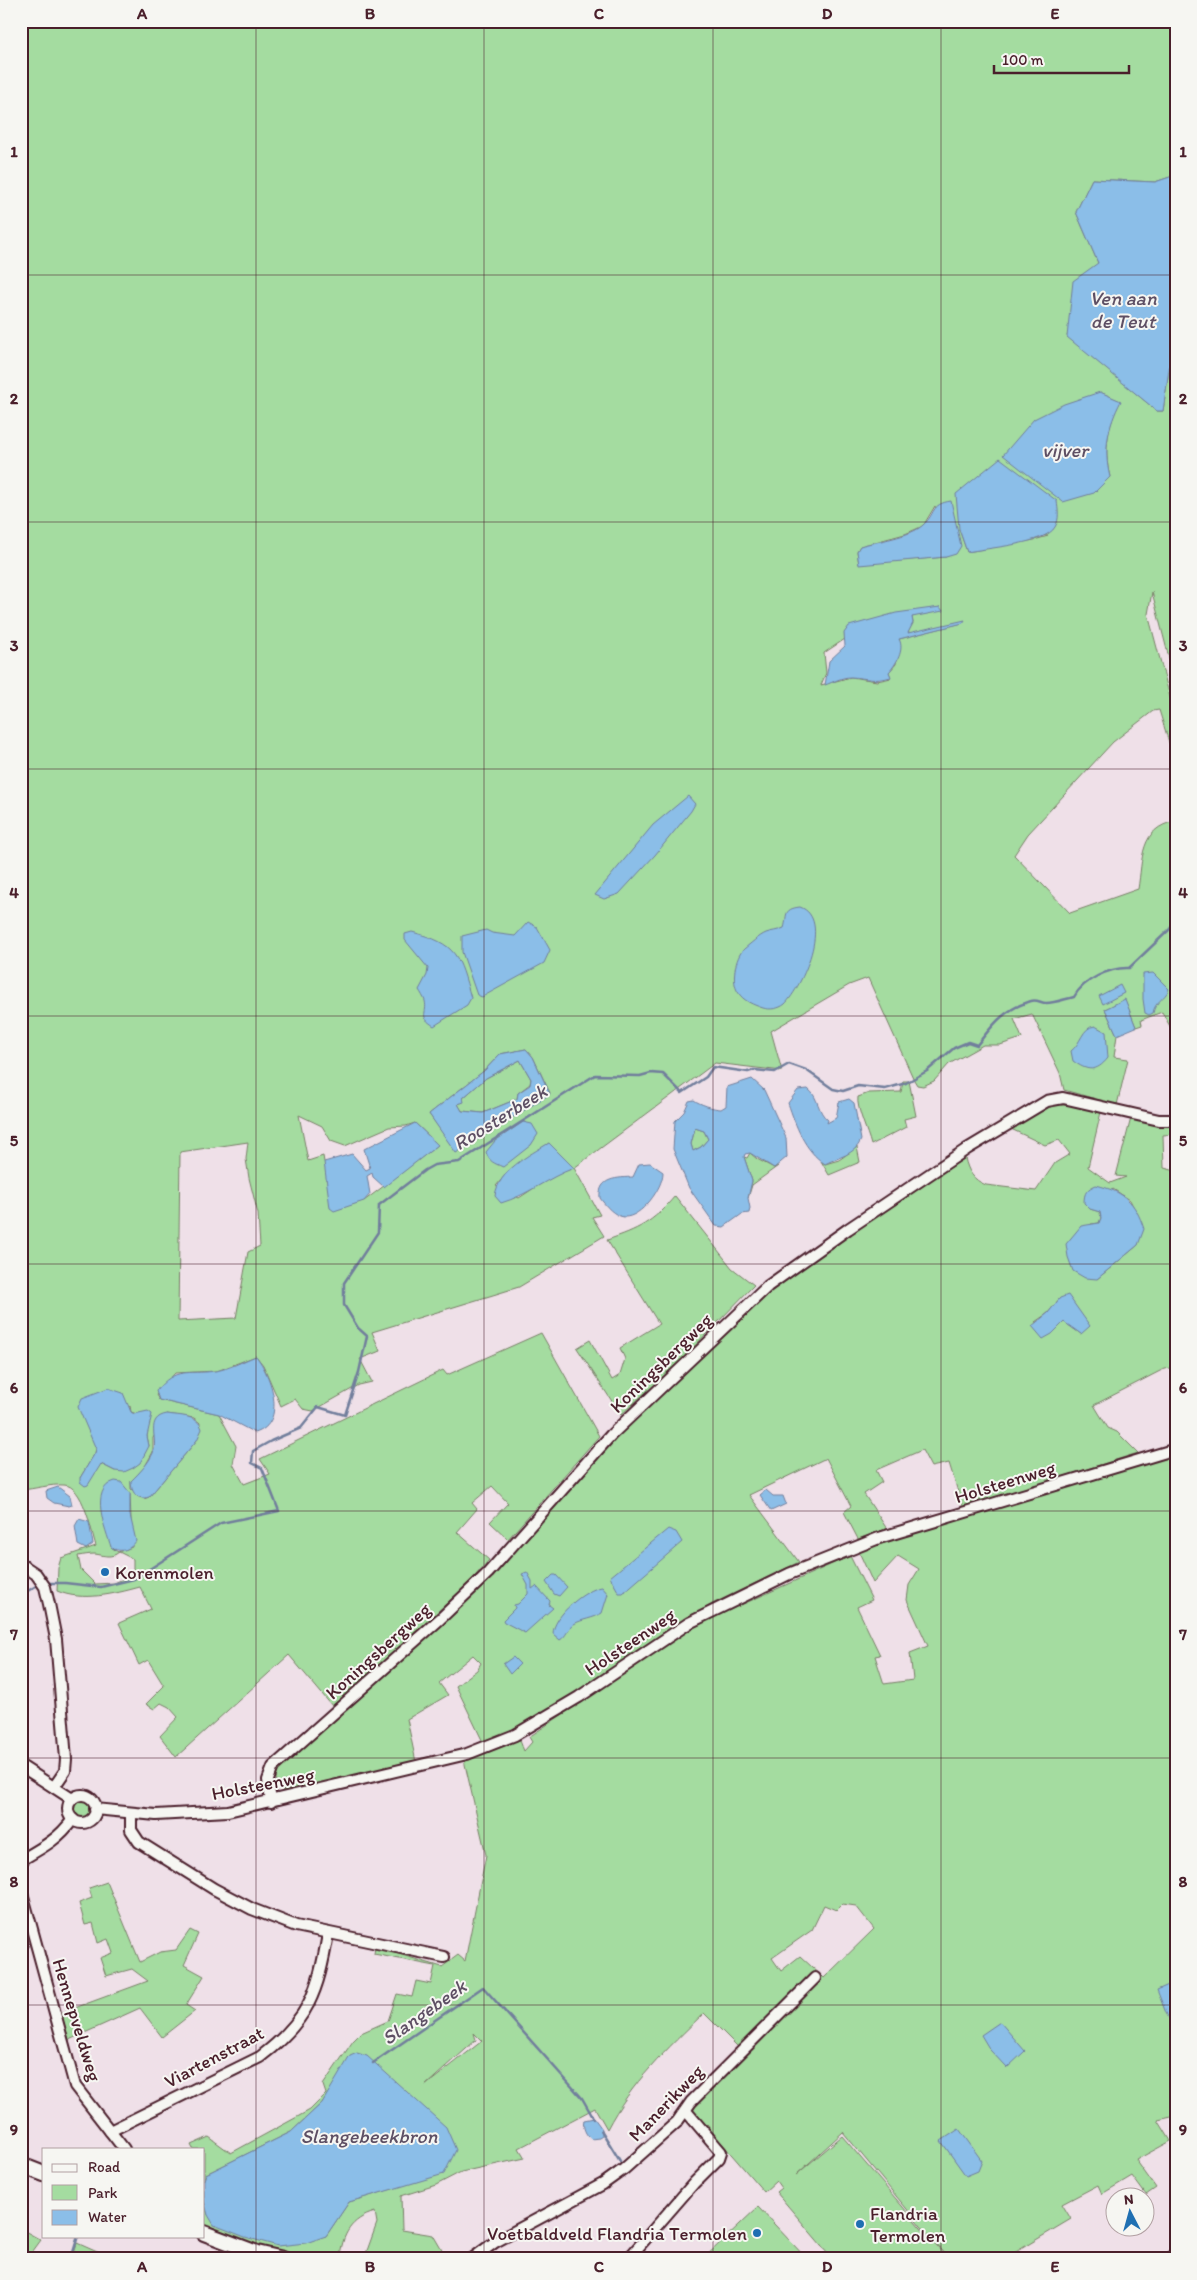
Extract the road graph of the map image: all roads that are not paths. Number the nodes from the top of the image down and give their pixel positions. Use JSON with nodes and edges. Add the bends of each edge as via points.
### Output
{"nodes":[{"id":1,"x":1176,"y":1120,"type":"edge"},
{"id":2,"x":1176,"y":1449,"type":"edge"},
{"id":3,"x":21,"y":1564,"type":"edge"},
{"id":4,"x":21,"y":1766,"type":"edge"},
{"id":5,"x":54,"y":1787,"type":"junction"},
{"id":6,"x":72,"y":1799,"type":"junction"},
{"id":7,"x":271,"y":1802,"type":"junction"},
{"id":8,"x":95,"y":1809,"type":"junction"},
{"id":9,"x":131,"y":1813,"type":"junction"},
{"id":10,"x":73,"y":1819,"type":"junction"},
{"id":11,"x":21,"y":1860,"type":"edge"},
{"id":12,"x":21,"y":1889,"type":"edge"},
{"id":13,"x":328,"y":1934,"type":"junction"},
{"id":14,"x":444,"y":1956,"type":"dead end"},
{"id":15,"x":815,"y":1978,"type":"dead end"},
{"id":16,"x":686,"y":2111,"type":"junction"},
{"id":17,"x":110,"y":2131,"type":"junction"},
{"id":18,"x":123,"y":2148,"type":"edge"},
{"id":19,"x":21,"y":2165,"type":"edge"},
{"id":20,"x":42,"y":2173,"type":"edge"},
{"id":21,"x":205,"y":2233,"type":"edge"},
{"id":22,"x":1176,"y":2254,"type":"edge"},
{"id":23,"x":283,"y":2259,"type":"edge"},
{"id":24,"x":472,"y":2259,"type":"edge"},
{"id":25,"x":628,"y":2259,"type":"edge"},
{"id":26,"x":1170,"y":2259,"type":"edge"}],
"edges":[{"from":1,"to":7,"type":"street","name":"Koningsbergweg","via":[[1160,1120],[1063,1098],[1047,1101],[959,1154],[768,1286],[611,1435],[488,1572],[440,1619],[273,1767],[268,1780]]},
{"from":2,"to":7,"type":"street","name":"Holsteenweg","via":[[879,1538],[789,1574],[690,1623],[516,1735],[467,1754]]},
{"from":3,"to":5,"type":"street","via":[[36,1574],[45,1587],[53,1622],[66,1760],[65,1771]]},
{"from":4,"to":5,"type":"street"},
{"from":5,"to":6,"type":"street"},
{"from":6,"to":8,"type":"street","via":[[88,1796],[94,1801]]},
{"from":6,"to":10,"type":"street","via":[[68,1812]]},
{"from":7,"to":9,"type":"street","name":"Holsteenweg","via":[[200,1814]]},
{"from":8,"to":9,"type":"street","name":"Holsteenweg"},
{"from":8,"to":10,"type":"street","via":[[89,1821],[81,1823]]},
{"from":9,"to":13,"type":"street","via":[[131,1830],[136,1839],[214,1889],[252,1909]]},
{"from":10,"to":11,"type":"street","via":[[51,1843]]},
{"from":12,"to":17,"type":"street","name":"Hennepveldweg","via":[[70,2072],[82,2097]]},
{"from":13,"to":14,"type":"street"},
{"from":13,"to":17,"type":"street","name":"Viartenstraat","via":[[314,1991],[301,2019],[279,2043],[260,2058]]},
{"from":15,"to":16,"type":"street","name":"Manerikweg","via":[[691,2102]]},
{"from":16,"to":24,"type":"street","name":"Manerikweg","via":[[624,2169],[603,2184],[495,2242]]},
{"from":16,"to":25,"type":"street","via":[[721,2152],[719,2158]]},
{"from":17,"to":18,"type":"street","name":"Hennepveldweg"},
{"from":19,"to":20,"type":"street"},
{"from":21,"to":23,"type":"street"},
{"from":22,"to":26,"type":"street"}]}
